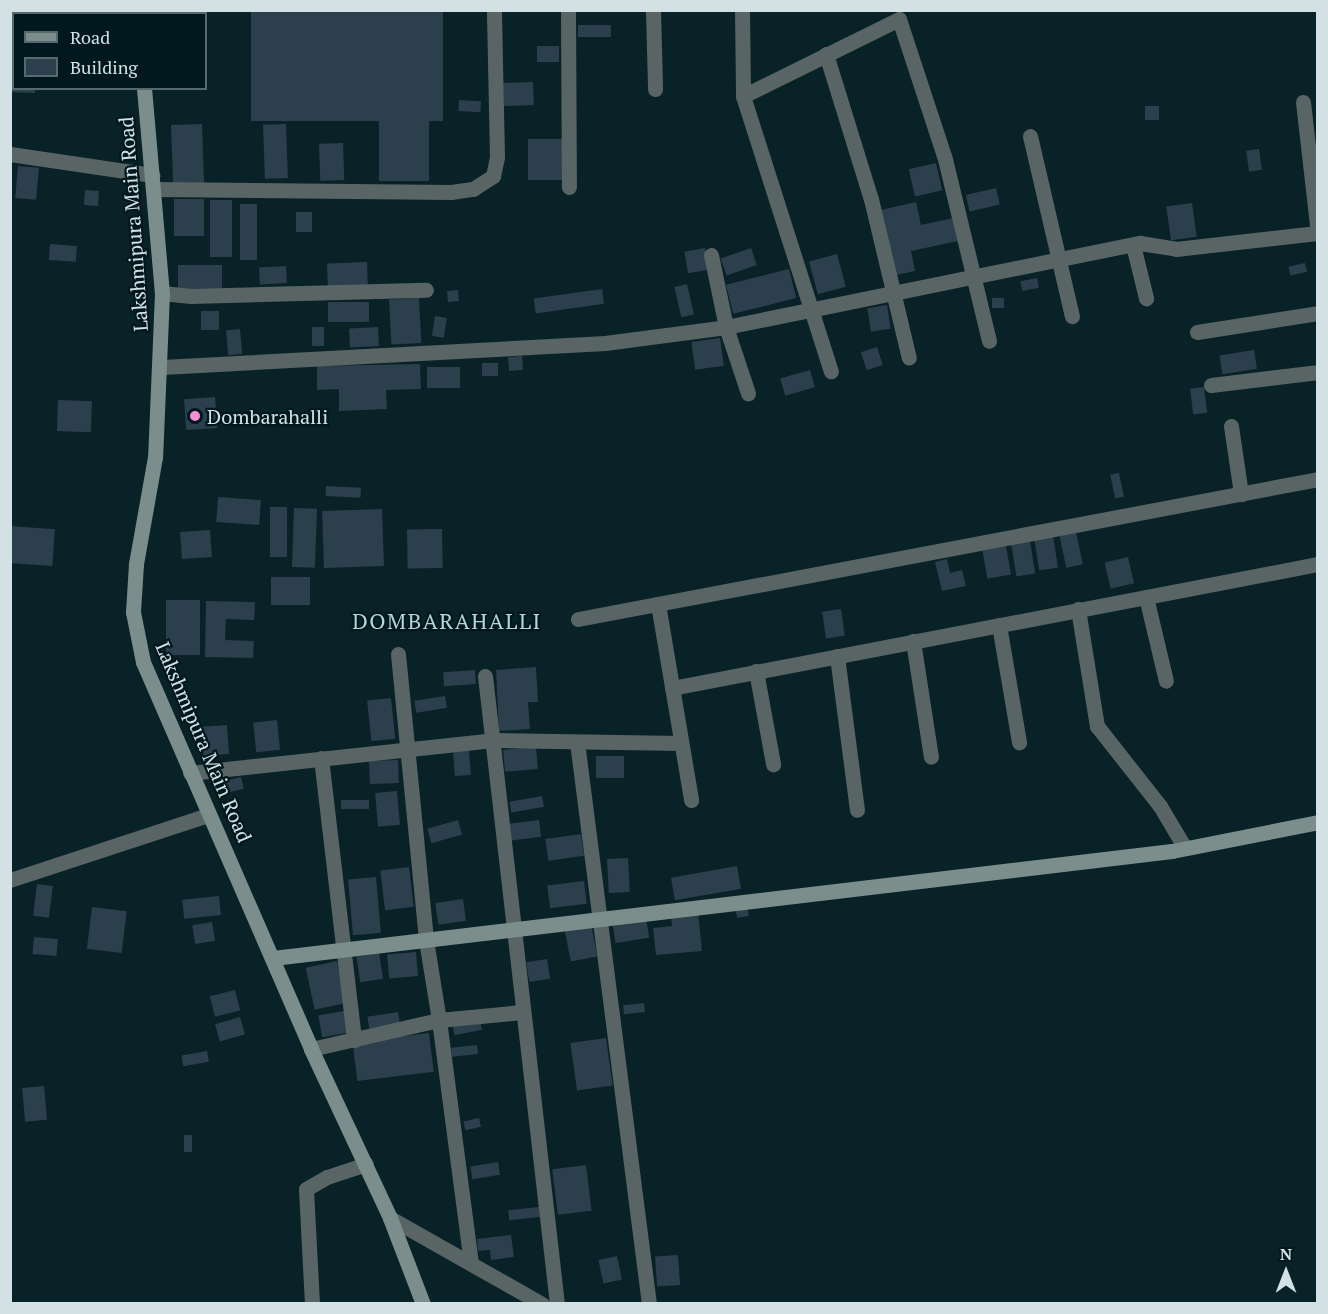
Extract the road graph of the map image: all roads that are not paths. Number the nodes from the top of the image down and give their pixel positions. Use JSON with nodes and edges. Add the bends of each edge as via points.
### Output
{"nodes":[{"id":1,"x":494,"y":10,"type":"edge"},
{"id":2,"x":568,"y":10,"type":"edge"},
{"id":3,"x":653,"y":10,"type":"edge"},
{"id":4,"x":742,"y":10,"type":"edge"},
{"id":5,"x":826,"y":54,"type":"junction"},
{"id":6,"x":655,"y":89,"type":"dead end"},
{"id":7,"x":144,"y":90,"type":"edge"},
{"id":8,"x":743,"y":96,"type":"junction"},
{"id":9,"x":1303,"y":102,"type":"dead end"},
{"id":10,"x":1030,"y":136,"type":"dead end"},
{"id":11,"x":10,"y":154,"type":"edge"},
{"id":12,"x":153,"y":182,"type":"junction"},
{"id":13,"x":569,"y":187,"type":"dead end"},
{"id":14,"x":1317,"y":233,"type":"edge"},
{"id":15,"x":1133,"y":245,"type":"junction"},
{"id":16,"x":711,"y":255,"type":"dead end"},
{"id":17,"x":1059,"y":260,"type":"junction"},
{"id":18,"x":976,"y":277,"type":"junction"},
{"id":19,"x":426,"y":290,"type":"dead end"},
{"id":20,"x":162,"y":293,"type":"junction"},
{"id":21,"x":895,"y":293,"type":"junction"},
{"id":22,"x":1146,"y":298,"type":"dead end"},
{"id":23,"x":811,"y":310,"type":"junction"},
{"id":24,"x":1317,"y":313,"type":"edge"},
{"id":25,"x":1072,"y":316,"type":"dead end"},
{"id":26,"x":726,"y":327,"type":"junction"},
{"id":27,"x":1197,"y":332,"type":"dead end"},
{"id":28,"x":989,"y":340,"type":"dead end"},
{"id":29,"x":909,"y":358,"type":"dead end"},
{"id":30,"x":162,"y":367,"type":"junction"},
{"id":31,"x":831,"y":371,"type":"dead end"},
{"id":32,"x":1317,"y":372,"type":"edge"},
{"id":33,"x":1211,"y":386,"type":"dead end"},
{"id":34,"x":748,"y":393,"type":"dead end"},
{"id":35,"x":1231,"y":426,"type":"dead end"},
{"id":36,"x":1317,"y":479,"type":"edge"},
{"id":37,"x":1241,"y":494,"type":"junction"},
{"id":38,"x":1317,"y":564,"type":"edge"},
{"id":39,"x":1146,"y":597,"type":"junction"},
{"id":40,"x":658,"y":604,"type":"junction"},
{"id":41,"x":1078,"y":609,"type":"junction"},
{"id":42,"x":578,"y":619,"type":"dead end"},
{"id":43,"x":999,"y":625,"type":"junction"},
{"id":44,"x":913,"y":641,"type":"junction"},
{"id":45,"x":398,"y":654,"type":"dead end"},
{"id":46,"x":837,"y":656,"type":"junction"},
{"id":47,"x":756,"y":671,"type":"junction"},
{"id":48,"x":485,"y":676,"type":"dead end"},
{"id":49,"x":1166,"y":681,"type":"dead end"},
{"id":50,"x":672,"y":688,"type":"junction"},
{"id":51,"x":495,"y":740,"type":"junction"},
{"id":52,"x":577,"y":742,"type":"junction"},
{"id":53,"x":1019,"y":742,"type":"dead end"},
{"id":54,"x":681,"y":743,"type":"junction"},
{"id":55,"x":408,"y":749,"type":"junction"},
{"id":56,"x":931,"y":757,"type":"dead end"},
{"id":57,"x":321,"y":758,"type":"junction"},
{"id":58,"x":772,"y":764,"type":"dead end"},
{"id":59,"x":190,"y":773,"type":"junction"},
{"id":60,"x":691,"y":800,"type":"dead end"},
{"id":61,"x":857,"y":810,"type":"dead end"},
{"id":62,"x":208,"y":815,"type":"junction"},
{"id":63,"x":1317,"y":822,"type":"edge"},
{"id":64,"x":1185,"y":848,"type":"junction"},
{"id":65,"x":10,"y":880,"type":"edge"},
{"id":66,"x":598,"y":918,"type":"junction"},
{"id":67,"x":514,"y":929,"type":"junction"},
{"id":68,"x":426,"y":940,"type":"junction"},
{"id":69,"x":343,"y":951,"type":"junction"},
{"id":70,"x":273,"y":958,"type":"junction"},
{"id":71,"x":522,"y":1012,"type":"junction"},
{"id":72,"x":439,"y":1020,"type":"junction"},
{"id":73,"x":354,"y":1041,"type":"junction"},
{"id":74,"x":311,"y":1049,"type":"junction"},
{"id":75,"x":366,"y":1164,"type":"junction"},
{"id":76,"x":390,"y":1218,"type":"junction"},
{"id":77,"x":471,"y":1262,"type":"junction"},
{"id":78,"x":312,"y":1304,"type":"edge"},
{"id":79,"x":423,"y":1304,"type":"edge"},
{"id":80,"x":542,"y":1304,"type":"edge"},
{"id":81,"x":558,"y":1304,"type":"edge"},
{"id":82,"x":649,"y":1304,"type":"edge"}],
"edges":[{"from":1,"to":12,"type":"street","via":[[498,158],[494,176],[473,189],[451,192]]},
{"from":2,"to":13,"type":"street"},
{"from":3,"to":6,"type":"street"},
{"from":4,"to":8,"type":"street"},
{"from":5,"to":8,"type":"street"},
{"from":5,"to":18,"type":"street","via":[[899,19],[945,159]]},
{"from":5,"to":21,"type":"street","via":[[872,200]]},
{"from":7,"to":12,"type":"main road","name":"Lakshmipura Main Road"},
{"from":8,"to":23,"type":"street"},
{"from":9,"to":14,"type":"street"},
{"from":10,"to":17,"type":"street"},
{"from":11,"to":12,"type":"street"},
{"from":12,"to":20,"type":"main road","name":"Lakshmipura Main Road"},
{"from":14,"to":15,"type":"street","via":[[1176,249],[1157,244]]},
{"from":15,"to":17,"type":"street"},
{"from":15,"to":22,"type":"street"},
{"from":16,"to":26,"type":"street"},
{"from":17,"to":18,"type":"street"},
{"from":17,"to":25,"type":"street"},
{"from":18,"to":21,"type":"street"},
{"from":18,"to":28,"type":"street"},
{"from":19,"to":20,"type":"street","via":[[191,296]]},
{"from":20,"to":30,"type":"main road","name":"Lakshmipura Main Road"},
{"from":21,"to":23,"type":"street"},
{"from":21,"to":29,"type":"street"},
{"from":23,"to":26,"type":"street"},
{"from":23,"to":31,"type":"street"},
{"from":24,"to":27,"type":"street"},
{"from":26,"to":30,"type":"street","via":[[605,343]]},
{"from":26,"to":34,"type":"street"},
{"from":30,"to":59,"type":"main road","name":"Lakshmipura Main Road","via":[[155,457],[135,564],[133,612],[143,662]]},
{"from":32,"to":33,"type":"street"},
{"from":35,"to":37,"type":"street"},
{"from":36,"to":37,"type":"street"},
{"from":37,"to":40,"type":"street"},
{"from":38,"to":39,"type":"street"},
{"from":39,"to":41,"type":"street"},
{"from":39,"to":49,"type":"street"},
{"from":40,"to":42,"type":"street"},
{"from":40,"to":50,"type":"street"},
{"from":41,"to":43,"type":"street"},
{"from":41,"to":64,"type":"street","via":[[1097,726],[1160,806]]},
{"from":43,"to":44,"type":"street"},
{"from":43,"to":53,"type":"street"},
{"from":44,"to":46,"type":"street"},
{"from":44,"to":56,"type":"street"},
{"from":45,"to":55,"type":"street"},
{"from":46,"to":47,"type":"street"},
{"from":46,"to":61,"type":"street"},
{"from":47,"to":50,"type":"street"},
{"from":47,"to":58,"type":"street"},
{"from":48,"to":51,"type":"street"},
{"from":50,"to":54,"type":"street"},
{"from":51,"to":52,"type":"street"},
{"from":51,"to":55,"type":"street"},
{"from":51,"to":67,"type":"street"},
{"from":52,"to":54,"type":"street"},
{"from":52,"to":66,"type":"street"},
{"from":54,"to":60,"type":"street"},
{"from":55,"to":57,"type":"street"},
{"from":55,"to":68,"type":"street"},
{"from":57,"to":59,"type":"street"},
{"from":57,"to":69,"type":"street"},
{"from":59,"to":62,"type":"main road","name":"Lakshmipura Main Road"},
{"from":62,"to":65,"type":"street"},
{"from":62,"to":70,"type":"main road","name":"Lakshmipura Main Road"},
{"from":63,"to":64,"type":"main road"},
{"from":64,"to":66,"type":"main road"},
{"from":66,"to":67,"type":"main road"},
{"from":66,"to":82,"type":"street"},
{"from":67,"to":68,"type":"main road"},
{"from":67,"to":71,"type":"street"},
{"from":68,"to":69,"type":"main road"},
{"from":68,"to":72,"type":"street"},
{"from":69,"to":70,"type":"main road"},
{"from":69,"to":73,"type":"street"},
{"from":70,"to":74,"type":"main road","name":"Lakshmipura Main Road"},
{"from":71,"to":72,"type":"street"},
{"from":71,"to":81,"type":"street"},
{"from":72,"to":73,"type":"street"},
{"from":72,"to":77,"type":"street"},
{"from":73,"to":74,"type":"street"},
{"from":74,"to":75,"type":"main road","name":"Lakshmipura Main Road"},
{"from":75,"to":76,"type":"main road","name":"Lakshmipura Main Road"},
{"from":75,"to":78,"type":"street","via":[[306,1189]]},
{"from":76,"to":77,"type":"street"},
{"from":76,"to":79,"type":"main road","name":"Lakshmipura Main Road"},
{"from":77,"to":80,"type":"street"}]}
